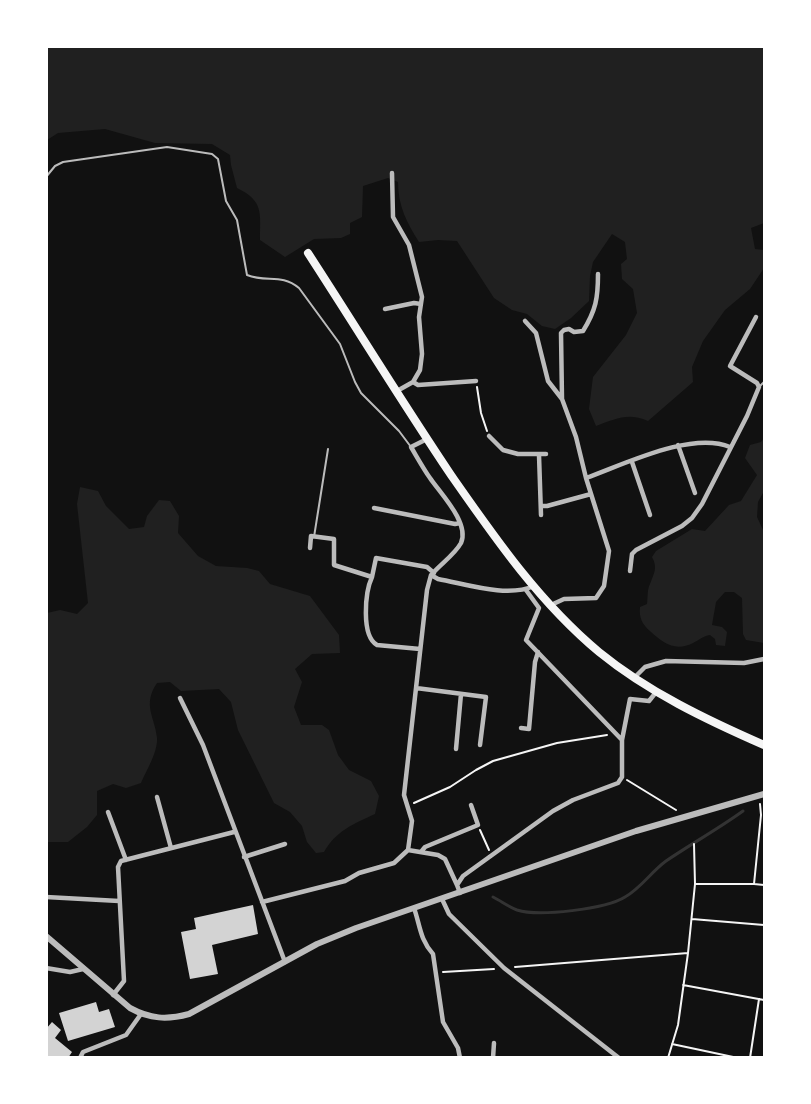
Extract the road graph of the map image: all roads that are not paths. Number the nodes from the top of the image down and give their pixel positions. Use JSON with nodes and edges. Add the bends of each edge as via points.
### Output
{"nodes":[{"id":1,"x":392,"y":173,"type":"dead end"},
{"id":2,"x":46,"y":177,"type":"edge"},
{"id":3,"x":308,"y":253,"type":"dead end"},
{"id":4,"x":598,"y":274,"type":"dead end"},
{"id":5,"x":421,"y":304,"type":"junction"},
{"id":6,"x":384,"y":309,"type":"dead end"},
{"id":7,"x":756,"y":317,"type":"dead end"},
{"id":8,"x":525,"y":321,"type":"dead end"},
{"id":9,"x":477,"y":381,"type":"road end"},
{"id":10,"x":413,"y":382,"type":"junction"},
{"id":11,"x":765,"y":382,"type":"edge"},
{"id":12,"x":759,"y":387,"type":"junction"},
{"id":13,"x":397,"y":391,"type":"junction"},
{"id":14,"x":562,"y":399,"type":"junction"},
{"id":15,"x":489,"y":436,"type":"road end"},
{"id":16,"x":427,"y":438,"type":"junction"},
{"id":17,"x":678,"y":445,"type":"junction"},
{"id":18,"x":411,"y":447,"type":"junction"},
{"id":19,"x":730,"y":447,"type":"junction"},
{"id":20,"x":328,"y":449,"type":"dead end"},
{"id":21,"x":539,"y":454,"type":"junction"},
{"id":22,"x":546,"y":454,"type":"dead end"},
{"id":23,"x":632,"y":462,"type":"junction"},
{"id":24,"x":586,"y":478,"type":"junction"},
{"id":25,"x":695,"y":493,"type":"dead end"},
{"id":26,"x":591,"y":494,"type":"junction"},
{"id":27,"x":541,"y":506,"type":"junction"},
{"id":28,"x":374,"y":508,"type":"dead end"},
{"id":29,"x":541,"y":515,"type":"dead end"},
{"id":30,"x":650,"y":515,"type":"dead end"},
{"id":31,"x":460,"y":523,"type":"junction"},
{"id":32,"x":314,"y":537,"type":"junction"},
{"id":33,"x":310,"y":548,"type":"dead end"},
{"id":34,"x":630,"y":571,"type":"dead end"},
{"id":35,"x":432,"y":574,"type":"junction"},
{"id":36,"x":372,"y":577,"type":"junction"},
{"id":37,"x":530,"y":588,"type":"junction"},
{"id":38,"x":551,"y":605,"type":"junction"},
{"id":39,"x":420,"y":649,"type":"junction"},
{"id":40,"x":538,"y":652,"type":"junction"},
{"id":41,"x":765,"y":659,"type":"edge"},
{"id":42,"x":635,"y":677,"type":"junction"},
{"id":43,"x":416,"y":688,"type":"junction"},
{"id":44,"x":657,"y":691,"type":"junction"},
{"id":45,"x":461,"y":694,"type":"junction"},
{"id":46,"x":180,"y":698,"type":"dead end"},
{"id":47,"x":521,"y":728,"type":"dead end"},
{"id":48,"x":622,"y":740,"type":"junction"},
{"id":49,"x":480,"y":745,"type":"dead end"},
{"id":50,"x":765,"y":746,"type":"edge"},
{"id":51,"x":456,"y":749,"type":"dead end"},
{"id":52,"x":762,"y":795,"type":"edge"},
{"id":53,"x":157,"y":798,"type":"dead end"},
{"id":54,"x":471,"y":805,"type":"dead end"},
{"id":55,"x":108,"y":813,"type":"dead end"},
{"id":56,"x":234,"y":832,"type":"junction"},
{"id":57,"x":285,"y":844,"type":"dead end"},
{"id":58,"x":171,"y":848,"type":"junction"},
{"id":59,"x":408,"y":850,"type":"junction"},
{"id":60,"x":421,"y":852,"type":"junction"},
{"id":61,"x":244,"y":857,"type":"junction"},
{"id":62,"x":126,"y":860,"type":"junction"},
{"id":63,"x":457,"y":885,"type":"junction"},
{"id":64,"x":460,"y":893,"type":"junction"},
{"id":65,"x":46,"y":897,"type":"edge"},
{"id":66,"x":442,"y":899,"type":"junction"},
{"id":67,"x":119,"y":901,"type":"junction"},
{"id":68,"x":262,"y":902,"type":"junction"},
{"id":69,"x":414,"y":908,"type":"junction"},
{"id":70,"x":46,"y":936,"type":"edge"},
{"id":71,"x":285,"y":962,"type":"junction"},
{"id":72,"x":46,"y":968,"type":"edge"},
{"id":73,"x":83,"y":969,"type":"junction"},
{"id":74,"x":114,"y":995,"type":"junction"},
{"id":75,"x":141,"y":1014,"type":"junction"},
{"id":76,"x":494,"y":1043,"type":"dead end"},
{"id":77,"x":81,"y":1055,"type":"edge"},
{"id":78,"x":74,"y":1058,"type":"edge"},
{"id":79,"x":460,"y":1058,"type":"edge"},
{"id":80,"x":493,"y":1058,"type":"edge"},
{"id":81,"x":619,"y":1058,"type":"edge"}],
"edges":[{"from":1,"to":5,"type":"street","via":[[393,217],[409,245]]},
{"from":2,"to":18,"type":"lane","via":[[63,162],[167,147],[212,154],[218,159],[226,201],[237,220],[247,275],[291,281],[299,288],[340,344],[361,393]]},
{"from":3,"to":13,"type":"highway"},
{"from":4,"to":14,"type":"street","via":[[597,302],[583,331],[569,329],[561,333]]},
{"from":5,"to":6,"type":"street"},
{"from":5,"to":10,"type":"street","via":[[422,354]]},
{"from":7,"to":12,"type":"street","via":[[730,366]]},
{"from":8,"to":14,"type":"street","via":[[536,333],[548,381]]},
{"from":9,"to":10,"type":"street","via":[[418,385]]},
{"from":10,"to":13,"type":"street"},
{"from":11,"to":12,"type":"lane"},
{"from":12,"to":19,"type":"street"},
{"from":13,"to":16,"type":"highway"},
{"from":14,"to":24,"type":"street"},
{"from":15,"to":21,"type":"street","via":[[503,450]]},
{"from":16,"to":18,"type":"street"},
{"from":16,"to":37,"type":"highway"},
{"from":17,"to":19,"type":"street","via":[[721,443]]},
{"from":17,"to":23,"type":"street"},
{"from":17,"to":25,"type":"street"},
{"from":18,"to":31,"type":"street"},
{"from":19,"to":34,"type":"street","via":[[692,518],[636,550]]},
{"from":20,"to":32,"type":"lane"},
{"from":21,"to":22,"type":"street"},
{"from":21,"to":27,"type":"street"},
{"from":23,"to":24,"type":"street"},
{"from":23,"to":30,"type":"street"},
{"from":24,"to":26,"type":"street"},
{"from":26,"to":27,"type":"street"},
{"from":26,"to":38,"type":"street","via":[[609,551],[604,586],[596,598],[564,599]]},
{"from":27,"to":29,"type":"street"},
{"from":28,"to":31,"type":"street"},
{"from":31,"to":35,"type":"street","via":[[462,541]]},
{"from":32,"to":33,"type":"street","via":[[311,536]]},
{"from":32,"to":36,"type":"street","via":[[334,539],[334,565]]},
{"from":35,"to":36,"type":"street","via":[[427,567],[376,558]]},
{"from":35,"to":37,"type":"street","via":[[438,579],[510,592]]},
{"from":35,"to":39,"type":"street","via":[[426,590]]},
{"from":36,"to":39,"type":"street","via":[[366,611],[367,632],[373,643]]},
{"from":37,"to":38,"type":"highway"},
{"from":37,"to":40,"type":"street","via":[[539,608],[526,640]]},
{"from":38,"to":42,"type":"highway","via":[[600,653]]},
{"from":39,"to":43,"type":"street"},
{"from":40,"to":47,"type":"street","via":[[529,729]]},
{"from":40,"to":48,"type":"street"},
{"from":41,"to":42,"type":"street","via":[[744,663],[666,661],[645,667]]},
{"from":42,"to":44,"type":"highway"},
{"from":43,"to":45,"type":"street"},
{"from":43,"to":59,"type":"street","via":[[404,795],[412,821]]},
{"from":44,"to":48,"type":"street","via":[[649,701],[630,699]]},
{"from":44,"to":50,"type":"highway","via":[[697,715]]},
{"from":45,"to":49,"type":"street","via":[[486,697]]},
{"from":45,"to":51,"type":"street"},
{"from":46,"to":56,"type":"street","via":[[203,745]]},
{"from":48,"to":63,"type":"street","via":[[622,777],[618,783],[563,806],[463,876]]},
{"from":52,"to":64,"type":"street","via":[[636,831]]},
{"from":53,"to":58,"type":"street"},
{"from":54,"to":60,"type":"street","via":[[478,825]]},
{"from":55,"to":62,"type":"street"},
{"from":56,"to":58,"type":"street"},
{"from":56,"to":61,"type":"street"},
{"from":57,"to":61,"type":"street"},
{"from":58,"to":62,"type":"street"},
{"from":59,"to":60,"type":"street"},
{"from":59,"to":68,"type":"street","via":[[394,863],[345,881]]},
{"from":60,"to":63,"type":"street","via":[[446,859]]},
{"from":61,"to":68,"type":"street"},
{"from":62,"to":67,"type":"street","via":[[118,867]]},
{"from":63,"to":64,"type":"street"},
{"from":64,"to":66,"type":"street"},
{"from":65,"to":67,"type":"street"},
{"from":66,"to":69,"type":"street"},
{"from":66,"to":81,"type":"street","via":[[449,914],[504,968]]},
{"from":67,"to":74,"type":"street","via":[[124,981]]},
{"from":68,"to":71,"type":"street"},
{"from":69,"to":71,"type":"street","via":[[317,944]]},
{"from":69,"to":79,"type":"street","via":[[419,931],[433,954],[443,1022]]},
{"from":70,"to":73,"type":"street"},
{"from":71,"to":75,"type":"street","via":[[189,1014],[158,1019]]},
{"from":72,"to":73,"type":"street","via":[[70,972]]},
{"from":73,"to":74,"type":"street"},
{"from":74,"to":75,"type":"street"},
{"from":75,"to":77,"type":"street","via":[[126,1035]]},
{"from":76,"to":80,"type":"street"},
{"from":77,"to":78,"type":"street"}]}
